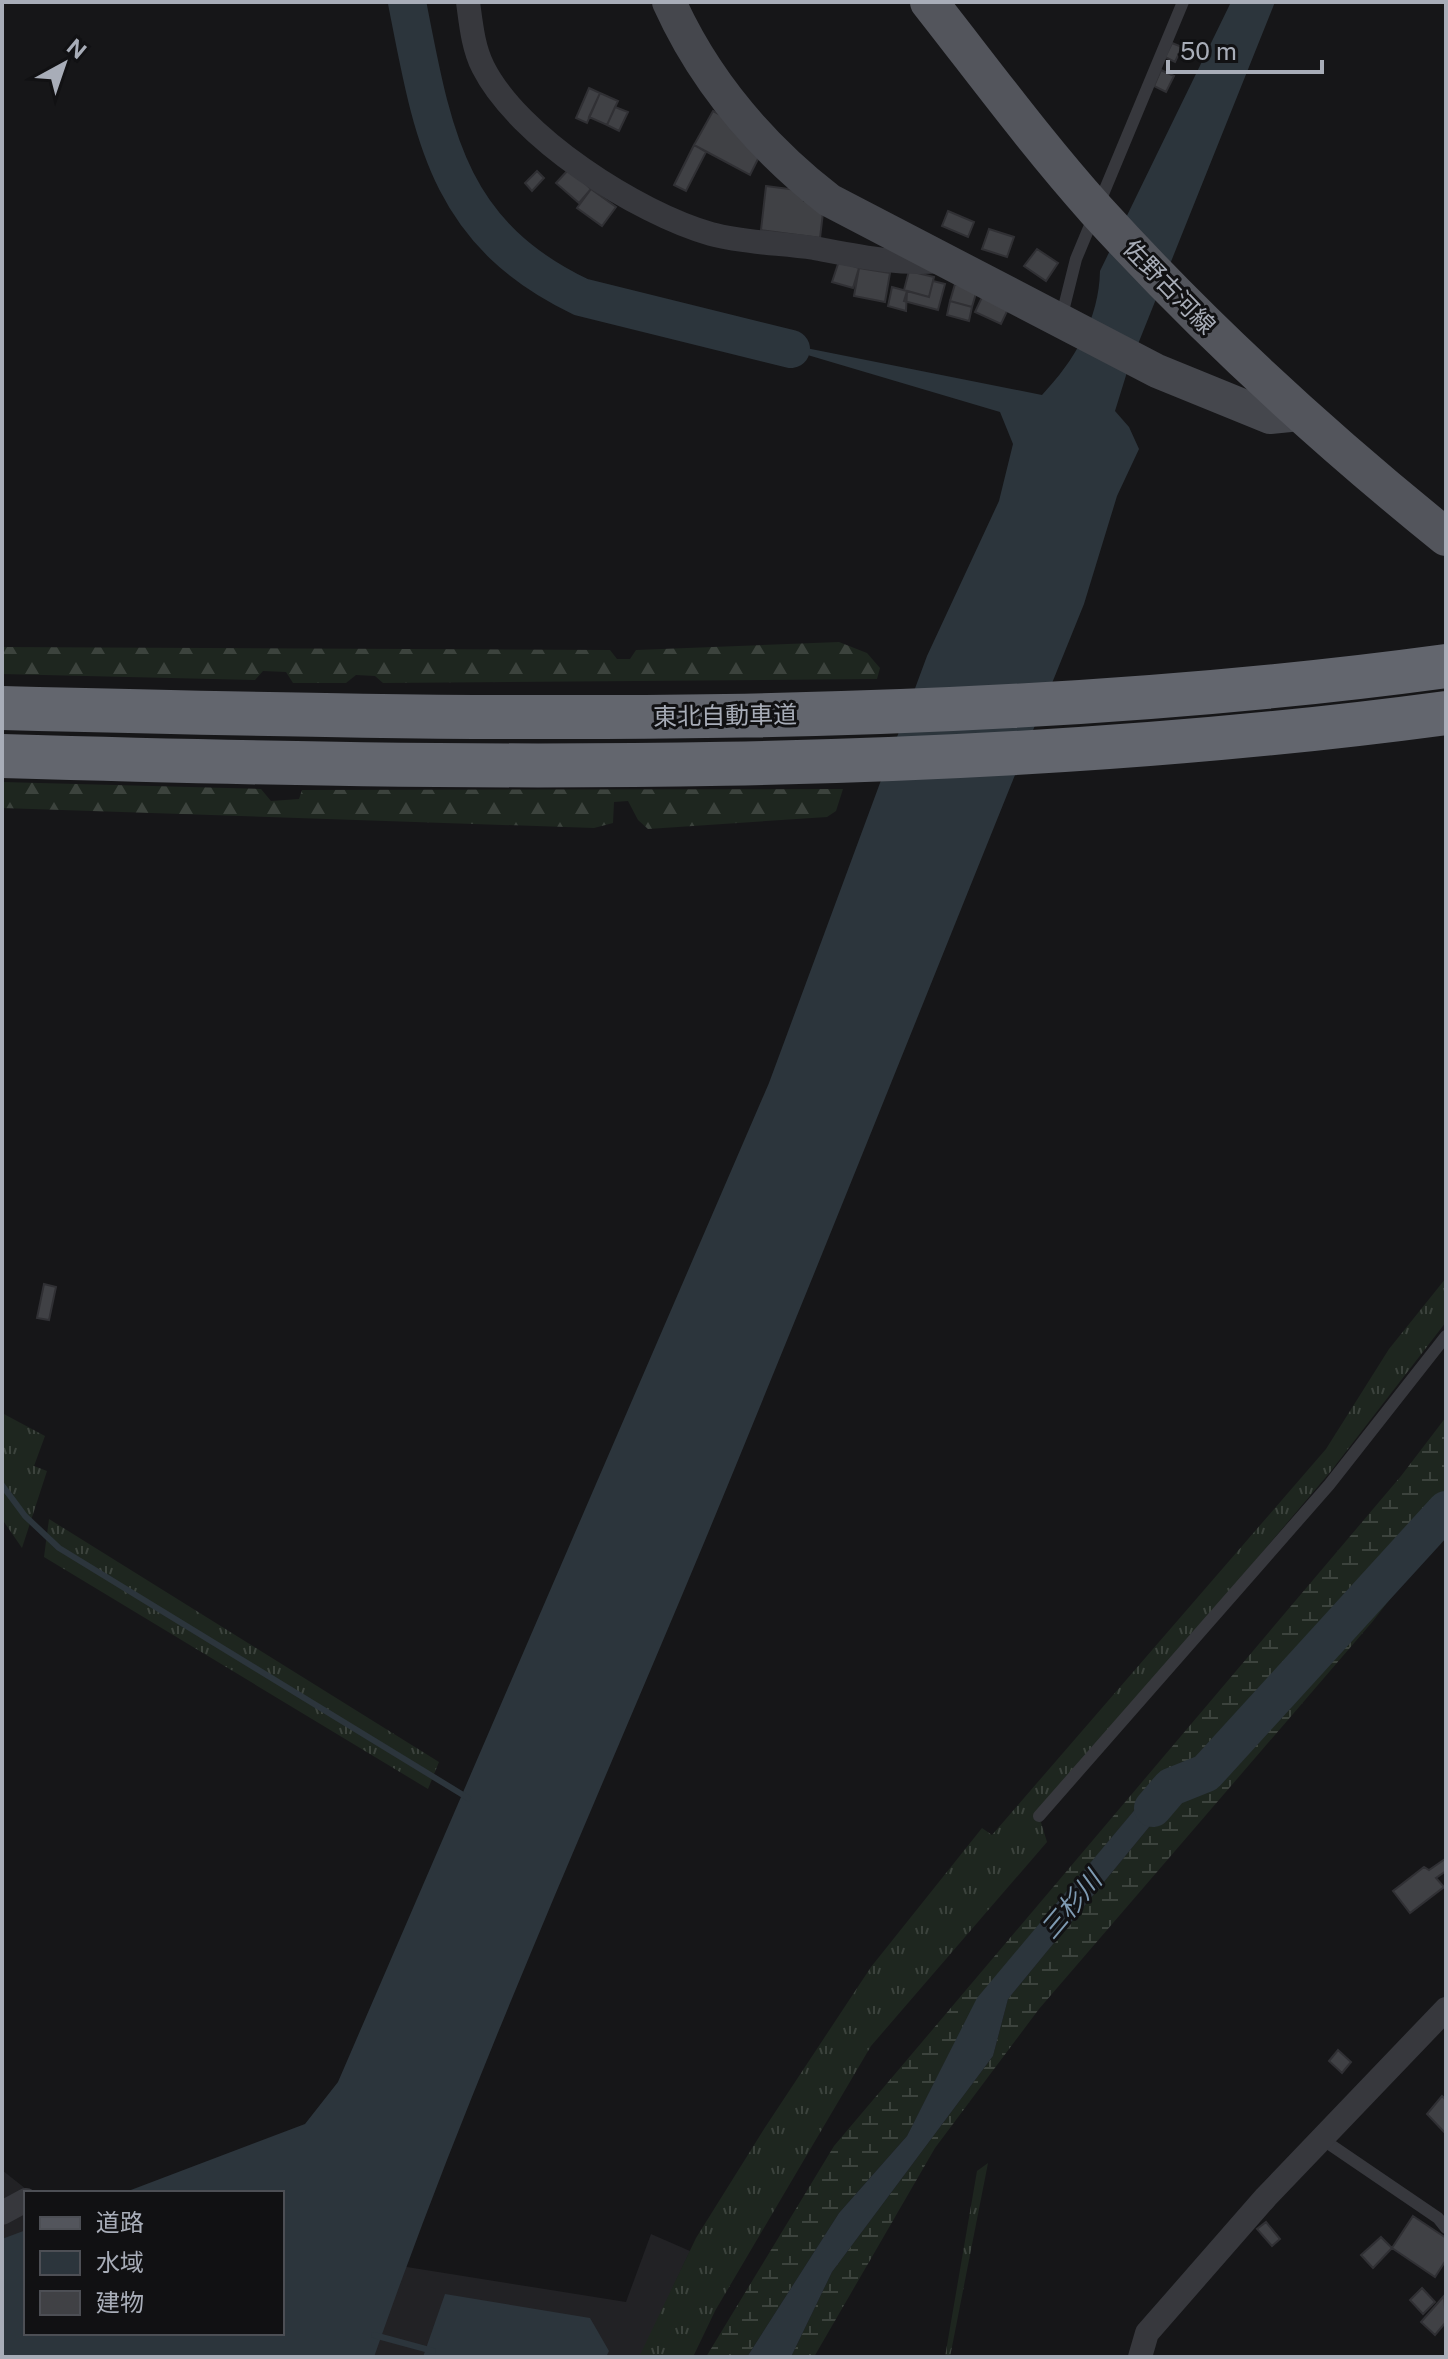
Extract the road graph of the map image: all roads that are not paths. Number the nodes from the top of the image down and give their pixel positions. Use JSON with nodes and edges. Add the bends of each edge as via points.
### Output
{"nodes":[{"id":1,"x":468,"y":2,"type":"edge"},
{"id":2,"x":669,"y":2,"type":"edge"},
{"id":3,"x":929,"y":2,"type":"edge"},
{"id":4,"x":1183,"y":2,"type":"edge"},
{"id":5,"x":1102,"y":217,"type":"junction"},
{"id":6,"x":941,"y":261,"type":"junction"},
{"id":7,"x":1060,"y":322,"type":"junction"},
{"id":8,"x":1300,"y":414,"type":"junction"},
{"id":9,"x":1446,"y":537,"type":"edge"},
{"id":10,"x":1446,"y":666,"type":"edge"},
{"id":11,"x":2,"y":708,"type":"edge"},
{"id":12,"x":1446,"y":713,"type":"edge"},
{"id":13,"x":2,"y":756,"type":"edge"},
{"id":14,"x":1446,"y":1336,"type":"edge"},
{"id":15,"x":1039,"y":1816,"type":"dead end"},
{"id":16,"x":1446,"y":2009,"type":"edge"},
{"id":17,"x":1322,"y":2139,"type":"junction"},
{"id":18,"x":24,"y":2201,"type":"edge"},
{"id":19,"x":2,"y":2213,"type":"edge"},
{"id":20,"x":1446,"y":2228,"type":"edge"},
{"id":21,"x":1140,"y":2357,"type":"edge"}],
"edges":[{"from":1,"to":6,"type":"street","via":[[482,66],[498,91],[558,149],[635,203],[714,235],[902,264]]},
{"from":2,"to":6,"type":"street","via":[[728,103],[786,167],[829,200]]},
{"from":3,"to":5,"type":"main road","name":"佐野古河線"},
{"from":4,"to":5,"type":"lane"},
{"from":5,"to":7,"type":"lane","via":[[1076,259]]},
{"from":5,"to":8,"type":"main road","name":"佐野古河線"},
{"from":6,"to":7,"type":"street","via":[[1013,293]]},
{"from":7,"to":8,"type":"street","via":[[1270,417]]},
{"from":8,"to":9,"type":"main road","name":"佐野古河線"},
{"from":10,"to":11,"type":"highway","name":"東北自動車道","via":[[1259,687],[870,713],[571,719]]},
{"from":12,"to":13,"type":"highway","name":"東北自動車道","via":[[1081,749],[851,760],[588,765]]},
{"from":14,"to":15,"type":"lane","via":[[1329,1485]]},
{"from":16,"to":17,"type":"street"},
{"from":17,"to":20,"type":"lane"},
{"from":17,"to":21,"type":"street","via":[[1147,2333]]},
{"from":18,"to":19,"type":"street"}]}
